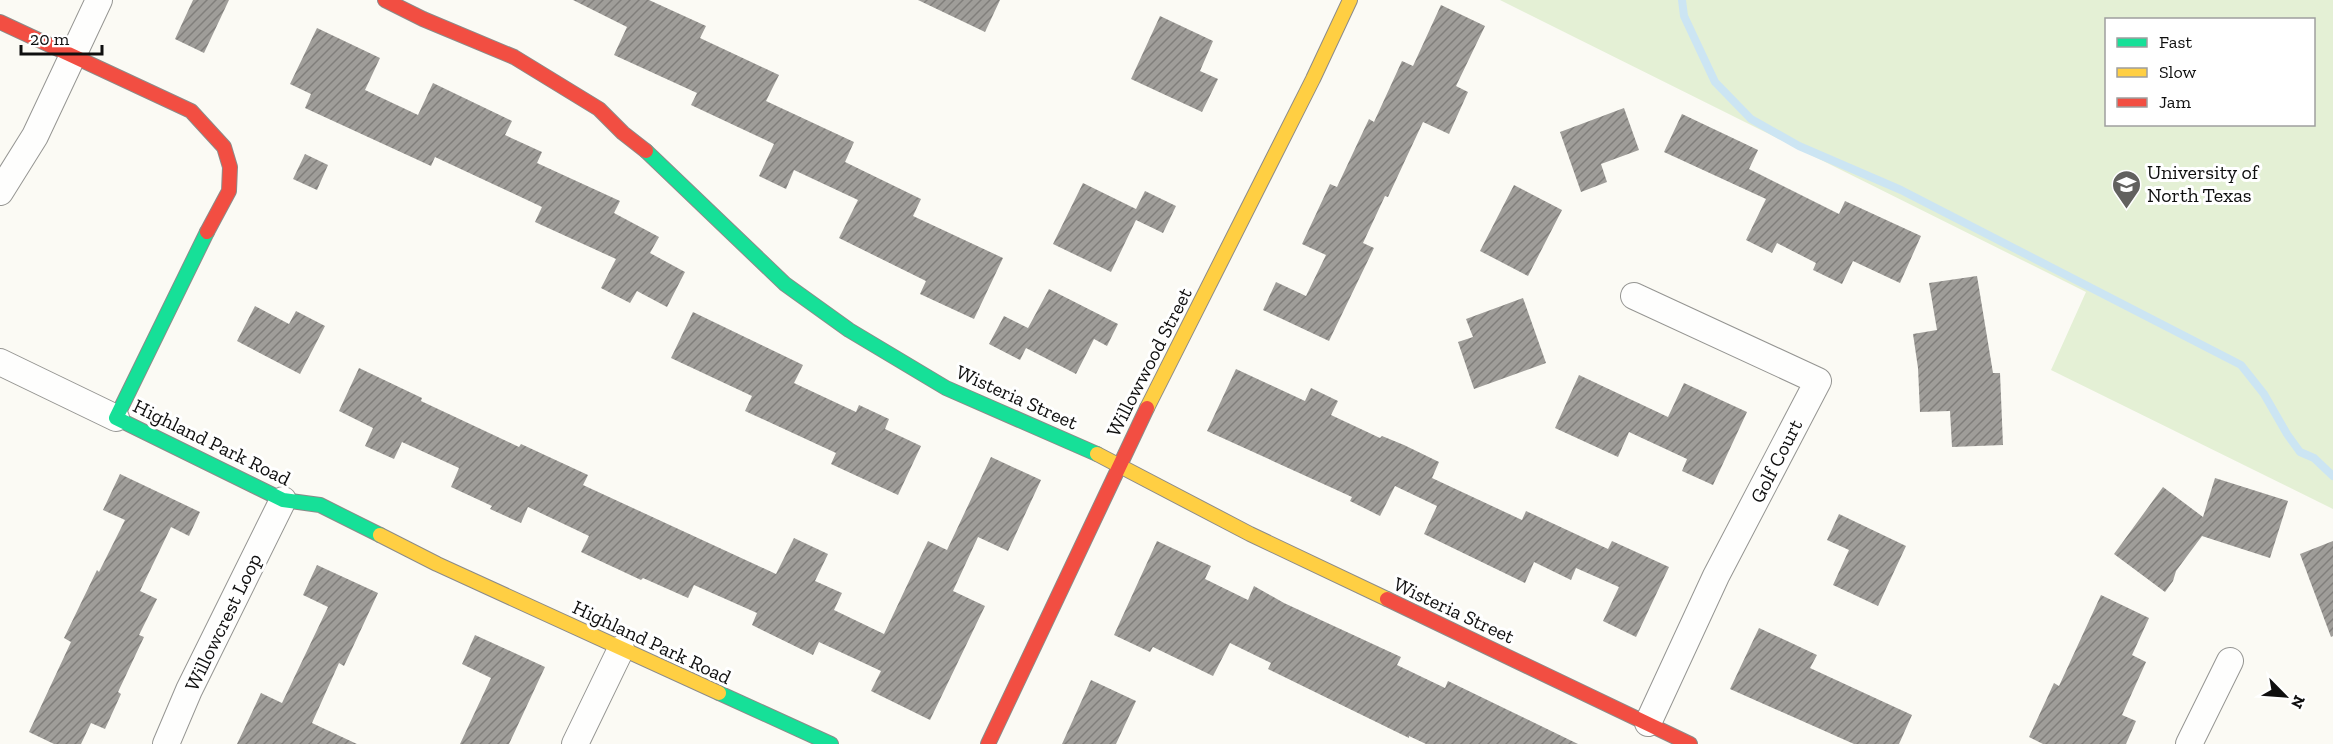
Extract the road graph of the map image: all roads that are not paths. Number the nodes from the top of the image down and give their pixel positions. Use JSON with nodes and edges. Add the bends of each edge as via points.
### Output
{"nodes":[{"id":1,"x":99,"y":0,"type":"edge"},
{"id":2,"x":385,"y":0,"type":"edge"},
{"id":3,"x":1350,"y":0,"type":"edge"},
{"id":4,"x":0,"y":22,"type":"edge"},
{"id":5,"x":73,"y":56,"type":"junction"},
{"id":6,"x":0,"y":192,"type":"edge"},
{"id":7,"x":1634,"y":296,"type":"dead end"},
{"id":8,"x":0,"y":362,"type":"edge"},
{"id":9,"x":116,"y":418,"type":"junction"},
{"id":10,"x":1119,"y":464,"type":"junction"},
{"id":11,"x":283,"y":500,"type":"junction"},
{"id":12,"x":621,"y":649,"type":"junction"},
{"id":13,"x":2230,"y":661,"type":"dead end"},
{"id":14,"x":1648,"y":723,"type":"junction"},
{"id":15,"x":166,"y":744,"type":"edge"},
{"id":16,"x":575,"y":744,"type":"edge"},
{"id":17,"x":831,"y":744,"type":"edge"},
{"id":18,"x":988,"y":744,"type":"edge"},
{"id":19,"x":1690,"y":744,"type":"edge"},
{"id":20,"x":2189,"y":744,"type":"edge"}],
"edges":[{"from":1,"to":5,"type":"street"},
{"from":2,"to":10,"type":"street","name":"Wisteria Street","via":[[514,57],[599,109],[785,284],[849,330],[946,388]]},
{"from":3,"to":10,"type":"street","name":"Willowwood Street"},
{"from":4,"to":5,"type":"street","name":"Highland Park Road"},
{"from":5,"to":6,"type":"street","via":[[35,136]]},
{"from":5,"to":9,"type":"street","name":"Highland Park Road","via":[[191,111],[224,147],[230,166],[229,191]]},
{"from":7,"to":14,"type":"street","name":"Golf Court","via":[[1818,381],[1716,576]]},
{"from":8,"to":9,"type":"street"},
{"from":9,"to":11,"type":"street","name":"Highland Park Road"},
{"from":10,"to":14,"type":"street","name":"Wisteria Street","via":[[1250,534]]},
{"from":10,"to":18,"type":"street","name":"Willowwood Street"},
{"from":11,"to":12,"type":"street","name":"Highland Park Road","via":[[320,505]]},
{"from":11,"to":15,"type":"street","name":"Willowcrest Loop"},
{"from":12,"to":16,"type":"street"},
{"from":12,"to":17,"type":"street","name":"Highland Park Road"},
{"from":13,"to":20,"type":"street"},
{"from":14,"to":19,"type":"street","name":"Wisteria Street"}]}
